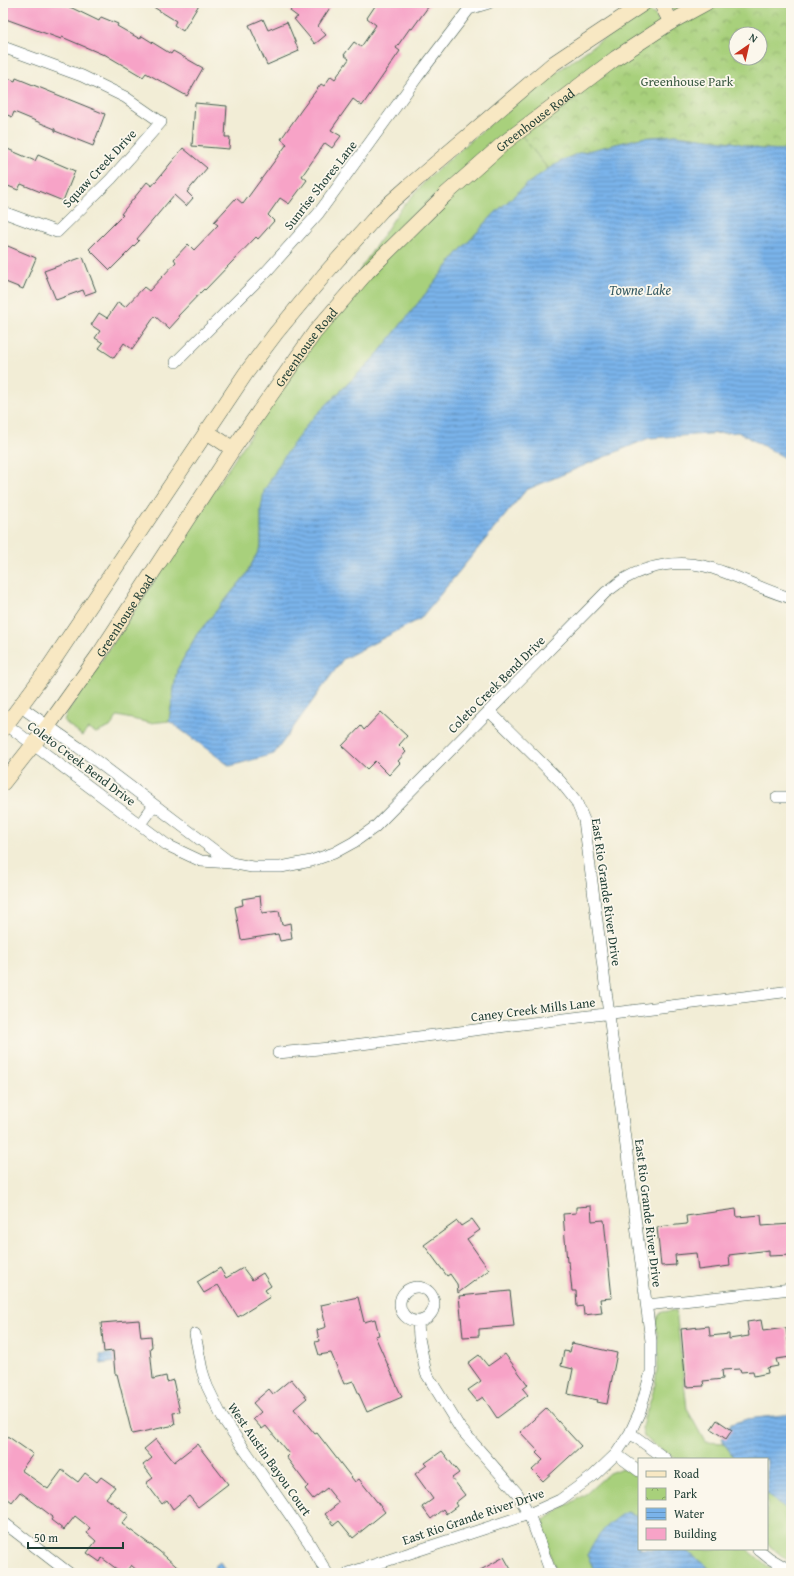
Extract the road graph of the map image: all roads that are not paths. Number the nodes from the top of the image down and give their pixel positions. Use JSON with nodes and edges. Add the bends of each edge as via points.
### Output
{"nodes":[{"id":1,"x":488,"y":3,"type":"edge"},
{"id":2,"x":644,"y":3,"type":"edge"},
{"id":3,"x":661,"y":3,"type":"edge"},
{"id":4,"x":706,"y":3,"type":"edge"},
{"id":5,"x":469,"y":6,"type":"edge"},
{"id":6,"x":672,"y":22,"type":"junction"},
{"id":7,"x":3,"y":47,"type":"edge"},
{"id":8,"x":3,"y":212,"type":"edge"},
{"id":9,"x":176,"y":362,"type":"dead end"},
{"id":10,"x":206,"y":431,"type":"junction"},
{"id":11,"x":233,"y":449,"type":"junction"},
{"id":12,"x":791,"y":598,"type":"edge"},
{"id":13,"x":21,"y":707,"type":"junction"},
{"id":14,"x":489,"y":711,"type":"junction"},
{"id":15,"x":48,"y":726,"type":"junction"},
{"id":16,"x":5,"y":727,"type":"edge"},
{"id":17,"x":33,"y":744,"type":"junction"},
{"id":18,"x":3,"y":783,"type":"edge"},
{"id":19,"x":791,"y":796,"type":"edge"},
{"id":20,"x":777,"y":797,"type":"dead end"},
{"id":21,"x":154,"y":805,"type":"junction"},
{"id":22,"x":140,"y":824,"type":"junction"},
{"id":23,"x":231,"y":863,"type":"junction"},
{"id":24,"x":791,"y":991,"type":"edge"},
{"id":25,"x":610,"y":1014,"type":"junction"},
{"id":26,"x":278,"y":1053,"type":"dead end"},
{"id":27,"x":791,"y":1289,"type":"edge"},
{"id":28,"x":646,"y":1305,"type":"junction"},
{"id":29,"x":418,"y":1321,"type":"dead end"},
{"id":30,"x":195,"y":1334,"type":"dead end"},
{"id":31,"x":630,"y":1433,"type":"junction"},
{"id":32,"x":616,"y":1454,"type":"junction"},
{"id":33,"x":665,"y":1458,"type":"edge"},
{"id":34,"x":638,"y":1470,"type":"edge"},
{"id":35,"x":529,"y":1514,"type":"junction"},
{"id":36,"x":3,"y":1522,"type":"edge"},
{"id":37,"x":759,"y":1550,"type":"edge"},
{"id":38,"x":361,"y":1571,"type":"edge"},
{"id":39,"x":791,"y":1571,"type":"edge"},
{"id":40,"x":69,"y":1573,"type":"edge"},
{"id":41,"x":327,"y":1573,"type":"edge"},
{"id":42,"x":349,"y":1573,"type":"edge"},
{"id":43,"x":552,"y":1573,"type":"edge"}],
"edges":[{"from":1,"to":5,"type":"street","name":"Sunrise Shores Lane"},
{"from":2,"to":10,"type":"main road","via":[[554,63],[382,210],[276,333]]},
{"from":3,"to":6,"type":"main road"},
{"from":4,"to":6,"type":"main road","name":"Greenhouse Road"},
{"from":5,"to":9,"type":"street","name":"Sunrise Shores Lane","via":[[318,214],[266,272]]},
{"from":6,"to":11,"type":"main road","name":"Greenhouse Road","via":[[616,58],[504,143],[445,195],[367,272],[315,332]]},
{"from":7,"to":8,"type":"street","name":"Squaw Creek Drive","via":[[82,76],[125,97],[161,122],[112,179],[57,232]]},
{"from":10,"to":11,"type":"main road"},
{"from":10,"to":13,"type":"main road"},
{"from":11,"to":15,"type":"main road","name":"Greenhouse Road","via":[[100,653]]},
{"from":12,"to":14,"type":"street","name":"Coleto Creek Bend Drive","via":[[771,593],[704,566],[676,563],[649,568],[626,578],[606,592]]},
{"from":13,"to":15,"type":"street","name":"Coleto Creek Bend Drive"},
{"from":13,"to":16,"type":"main road"},
{"from":14,"to":23,"type":"street","name":"Coleto Creek Bend Drive","via":[[374,827],[354,842],[311,861],[281,867],[252,867]]},
{"from":14,"to":25,"type":"street","name":"East Rio Grande River Drive","via":[[560,781],[576,801],[584,820]]},
{"from":15,"to":17,"type":"main road","name":"Greenhouse Road"},
{"from":15,"to":21,"type":"street","name":"Coleto Creek Bend Drive"},
{"from":16,"to":17,"type":"street","name":"Coleto Creek Bend Drive"},
{"from":17,"to":18,"type":"main road","name":"Greenhouse Road"},
{"from":17,"to":22,"type":"street","name":"Coleto Creek Bend Drive"},
{"from":19,"to":20,"type":"street"},
{"from":21,"to":22,"type":"street","name":"Coleto Creek Bend Drive"},
{"from":21,"to":23,"type":"street","name":"Coleto Creek Bend Drive"},
{"from":22,"to":23,"type":"street","name":"Coleto Creek Bend Drive","via":[[167,845],[201,861]]},
{"from":24,"to":25,"type":"street","name":"Caney Creek Mills Lane"},
{"from":25,"to":26,"type":"street","name":"Caney Creek Mills Lane"},
{"from":25,"to":28,"type":"street","name":"East Rio Grande River Drive"},
{"from":27,"to":28,"type":"street"},
{"from":28,"to":31,"type":"street","name":"East Rio Grande River Drive","via":[[651,1341],[651,1372],[640,1411]]},
{"from":29,"to":35,"type":"street","via":[[426,1373],[438,1394],[460,1428],[517,1493]]},
{"from":30,"to":41,"type":"street","name":"West Austin Bayou Court","via":[[202,1370],[219,1412],[308,1541]]},
{"from":31,"to":32,"type":"street","name":"East Rio Grande River Drive"},
{"from":31,"to":33,"type":"street"},
{"from":32,"to":34,"type":"street"},
{"from":32,"to":35,"type":"street","name":"East Rio Grande River Drive","via":[[593,1476],[560,1500]]},
{"from":35,"to":38,"type":"street","name":"East Rio Grande River Drive"},
{"from":35,"to":43,"type":"street"},
{"from":36,"to":40,"type":"street"},
{"from":37,"to":39,"type":"street"},
{"from":38,"to":42,"type":"street","name":"East Rio Grande River Drive"}]}
